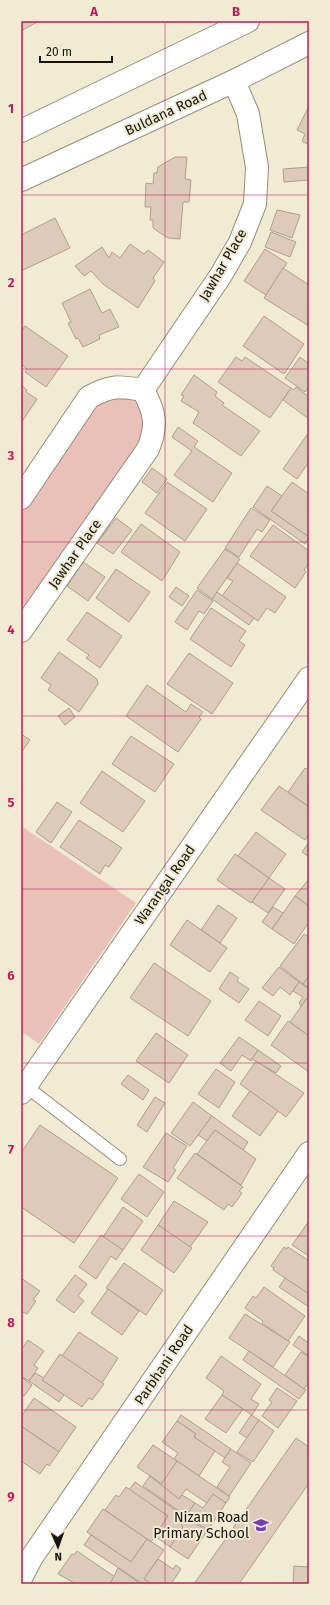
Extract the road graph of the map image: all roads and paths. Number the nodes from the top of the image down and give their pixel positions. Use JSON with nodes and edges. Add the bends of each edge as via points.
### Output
{"nodes":[{"id":1,"x":248,"y":21,"type":"edge"},
{"id":2,"x":309,"y":43,"type":"edge"},
{"id":3,"x":234,"y":81,"type":"junction"},
{"id":4,"x":21,"y":131,"type":"edge"},
{"id":5,"x":21,"y":180,"type":"edge"},
{"id":6,"x":143,"y":390,"type":"junction"},
{"id":7,"x":21,"y":498,"type":"edge"},
{"id":8,"x":21,"y":631,"type":"edge"},
{"id":9,"x":309,"y":678,"type":"edge"},
{"id":10,"x":23,"y":1087,"type":"edge"},
{"id":11,"x":309,"y":1153,"type":"edge"},
{"id":12,"x":120,"y":1159,"type":"dead end"},
{"id":13,"x":21,"y":1578,"type":"edge"}],
"edges":[{"from":1,"to":4,"type":"street"},
{"from":2,"to":3,"type":"street","name":"Buldana Road"},
{"from":3,"to":5,"type":"street","name":"Buldana Road"},
{"from":3,"to":6,"type":"street","name":"Jawhar Place","via":[[248,114],[257,167],[256,204],[240,242],[221,275]]},
{"from":6,"to":7,"type":"street","via":[[121,386],[106,388],[89,397]]},
{"from":6,"to":8,"type":"street","name":"Jawhar Place","via":[[151,404],[155,420],[154,434],[148,449]]},
{"from":9,"to":10,"type":"street","name":"Warangal Road"},
{"from":10,"to":12,"type":"lane"},
{"from":11,"to":13,"type":"street","name":"Parbhani Road","via":[[32,1557]]}]}
